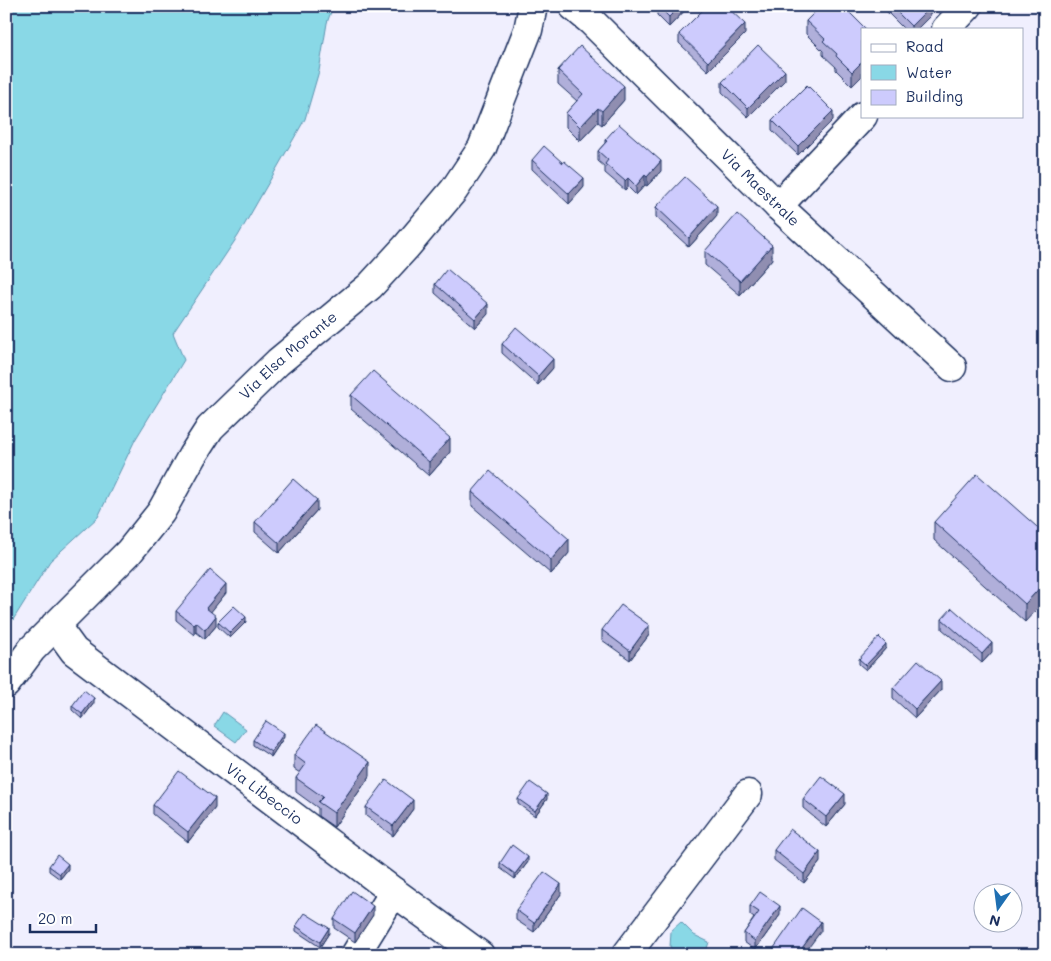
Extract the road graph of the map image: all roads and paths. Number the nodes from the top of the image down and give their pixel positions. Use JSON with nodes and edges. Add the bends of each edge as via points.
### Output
{"nodes":[{"id":1,"x":533,"y":6,"type":"edge"},
{"id":2,"x":968,"y":6,"type":"edge"},
{"id":3,"x":590,"y":11,"type":"edge"},
{"id":4,"x":947,"y":28,"type":"edge"},
{"id":5,"x":861,"y":118,"type":"edge"},
{"id":6,"x":778,"y":206,"type":"junction"},
{"id":7,"x":952,"y":367,"type":"dead end"},
{"id":8,"x":55,"y":625,"type":"junction"},
{"id":9,"x":6,"y":684,"type":"edge"},
{"id":10,"x":748,"y":794,"type":"dead end"},
{"id":11,"x":394,"y":892,"type":"junction"},
{"id":12,"x":355,"y":955,"type":"edge"},
{"id":13,"x":480,"y":955,"type":"edge"},
{"id":14,"x":626,"y":955,"type":"edge"}],
"edges":[{"from":1,"to":8,"type":"street","name":"Via Elsa Morante","via":[[528,30],[482,148],[454,190],[370,286],[278,362],[210,428],[161,512],[128,552]]},
{"from":2,"to":4,"type":"street"},
{"from":3,"to":6,"type":"street","name":"Via Maestrale"},
{"from":5,"to":6,"type":"street"},
{"from":6,"to":7,"type":"street","name":"Via Maestrale"},
{"from":8,"to":9,"type":"street","name":"Via Elsa Morante"},
{"from":8,"to":11,"type":"street","name":"Via Libeccio","via":[[74,651]]},
{"from":10,"to":14,"type":"street"},
{"from":11,"to":12,"type":"street"},
{"from":11,"to":13,"type":"street","name":"Via Libeccio"}]}
